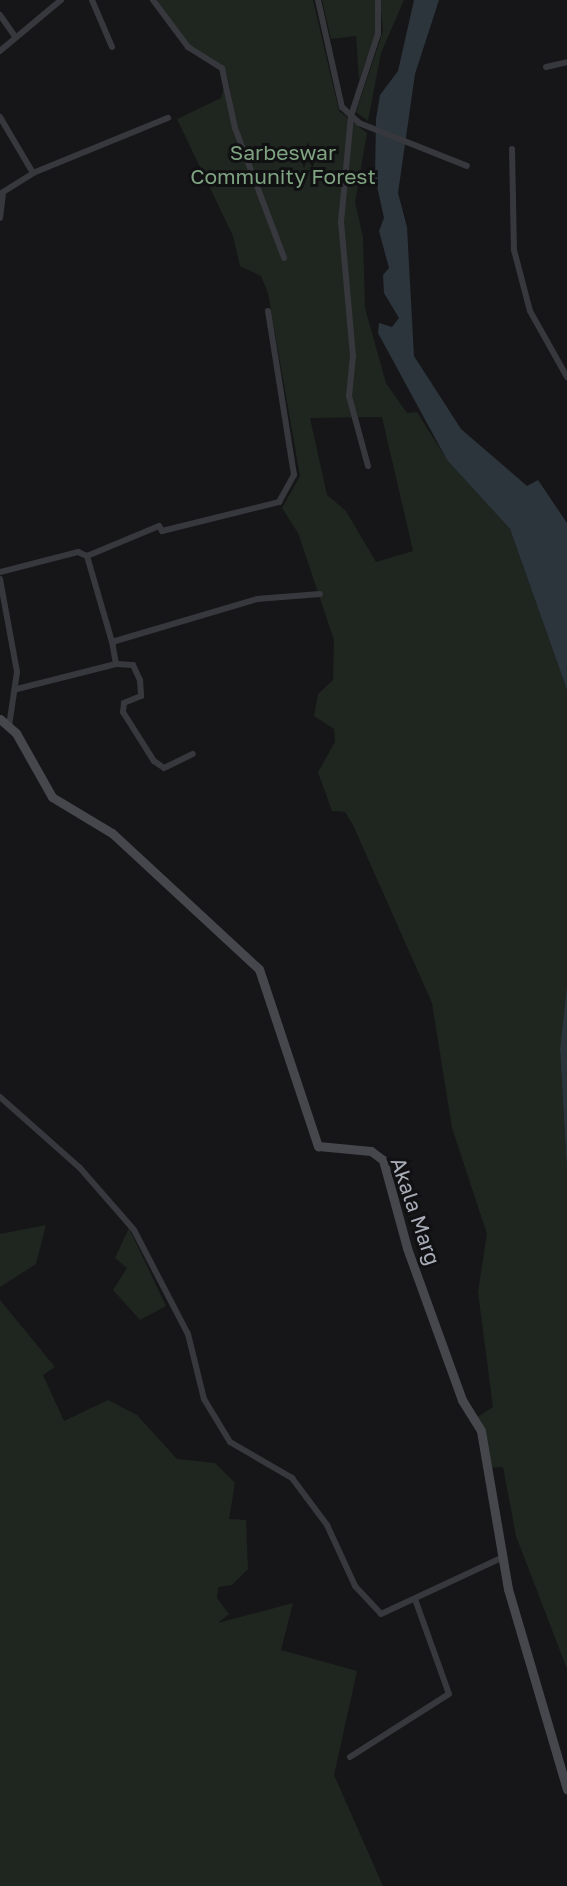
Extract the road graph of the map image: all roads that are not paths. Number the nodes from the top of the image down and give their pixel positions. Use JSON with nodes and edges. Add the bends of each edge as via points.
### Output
{"nodes":[{"id":1,"x":61,"y":0,"type":"edge"},
{"id":2,"x":92,"y":0,"type":"edge"},
{"id":3,"x":153,"y":0,"type":"edge"},
{"id":4,"x":318,"y":0,"type":"edge"},
{"id":5,"x":378,"y":0,"type":"edge"},
{"id":6,"x":0,"y":15,"type":"edge"},
{"id":7,"x":14,"y":35,"type":"junction"},
{"id":8,"x":112,"y":47,"type":"dead end"},
{"id":9,"x":0,"y":51,"type":"edge"},
{"id":10,"x":567,"y":62,"type":"edge"},
{"id":11,"x":547,"y":67,"type":"dead end"},
{"id":12,"x":351,"y":116,"type":"junction"},
{"id":13,"x":0,"y":117,"type":"edge"},
{"id":14,"x":168,"y":118,"type":"dead end"},
{"id":15,"x":512,"y":149,"type":"dead end"},
{"id":16,"x":467,"y":166,"type":"dead end"},
{"id":17,"x":33,"y":173,"type":"junction"},
{"id":18,"x":0,"y":218,"type":"edge"},
{"id":19,"x":284,"y":258,"type":"dead end"},
{"id":20,"x":268,"y":312,"type":"dead end"},
{"id":21,"x":567,"y":377,"type":"edge"},
{"id":22,"x":369,"y":466,"type":"dead end"},
{"id":23,"x":87,"y":556,"type":"junction"},
{"id":24,"x":0,"y":572,"type":"edge"},
{"id":25,"x":0,"y":579,"type":"edge"},
{"id":26,"x":320,"y":594,"type":"dead end"},
{"id":27,"x":112,"y":642,"type":"junction"},
{"id":28,"x":116,"y":664,"type":"junction"},
{"id":29,"x":17,"y":689,"type":"junction"},
{"id":30,"x":0,"y":719,"type":"edge"},
{"id":31,"x":9,"y":726,"type":"junction"},
{"id":32,"x":193,"y":754,"type":"dead end"},
{"id":33,"x":0,"y":1097,"type":"edge"},
{"id":34,"x":501,"y":1558,"type":"junction"},
{"id":35,"x":416,"y":1602,"type":"junction"},
{"id":36,"x":351,"y":1757,"type":"dead end"},
{"id":37,"x":567,"y":1789,"type":"edge"}],
"edges":[{"from":1,"to":7,"type":"street"},
{"from":2,"to":8,"type":"street"},
{"from":3,"to":19,"type":"street","via":[[188,47],[222,68],[235,128]]},
{"from":4,"to":12,"type":"street","via":[[342,107]]},
{"from":5,"to":12,"type":"street","via":[[378,34]]},
{"from":6,"to":7,"type":"street"},
{"from":7,"to":9,"type":"street"},
{"from":10,"to":11,"type":"street"},
{"from":12,"to":16,"type":"street"},
{"from":12,"to":22,"type":"street","via":[[341,255],[353,356],[349,396]]},
{"from":13,"to":17,"type":"street"},
{"from":14,"to":17,"type":"street"},
{"from":15,"to":21,"type":"street","via":[[514,250],[530,311]]},
{"from":17,"to":18,"type":"street","via":[[3,192]]},
{"from":20,"to":23,"type":"street","via":[[295,475],[279,502],[162,531],[159,526]]},
{"from":23,"to":24,"type":"street","via":[[78,552]]},
{"from":23,"to":27,"type":"street"},
{"from":25,"to":29,"type":"street"},
{"from":26,"to":27,"type":"street","via":[[257,599]]},
{"from":27,"to":28,"type":"street"},
{"from":28,"to":29,"type":"street"},
{"from":28,"to":32,"type":"street","via":[[134,665],[140,680],[141,696],[124,703],[123,712],[154,761],[164,768]]},
{"from":29,"to":31,"type":"street"},
{"from":30,"to":31,"type":"main road","name":"Akala Marg"},
{"from":31,"to":34,"type":"main road","name":"Akala Marg","via":[[52,797],[112,833],[258,970],[318,1146],[371,1151],[383,1160],[407,1248],[462,1400],[481,1431]]},
{"from":33,"to":35,"type":"street","via":[[80,1168],[148,1250],[188,1334],[204,1399],[230,1442],[292,1478],[327,1525],[355,1586],[381,1614]]},
{"from":34,"to":35,"type":"street"},
{"from":34,"to":37,"type":"main road","name":"Akala Marg","via":[[551,1747]]},
{"from":35,"to":36,"type":"street","via":[[449,1694]]}]}
